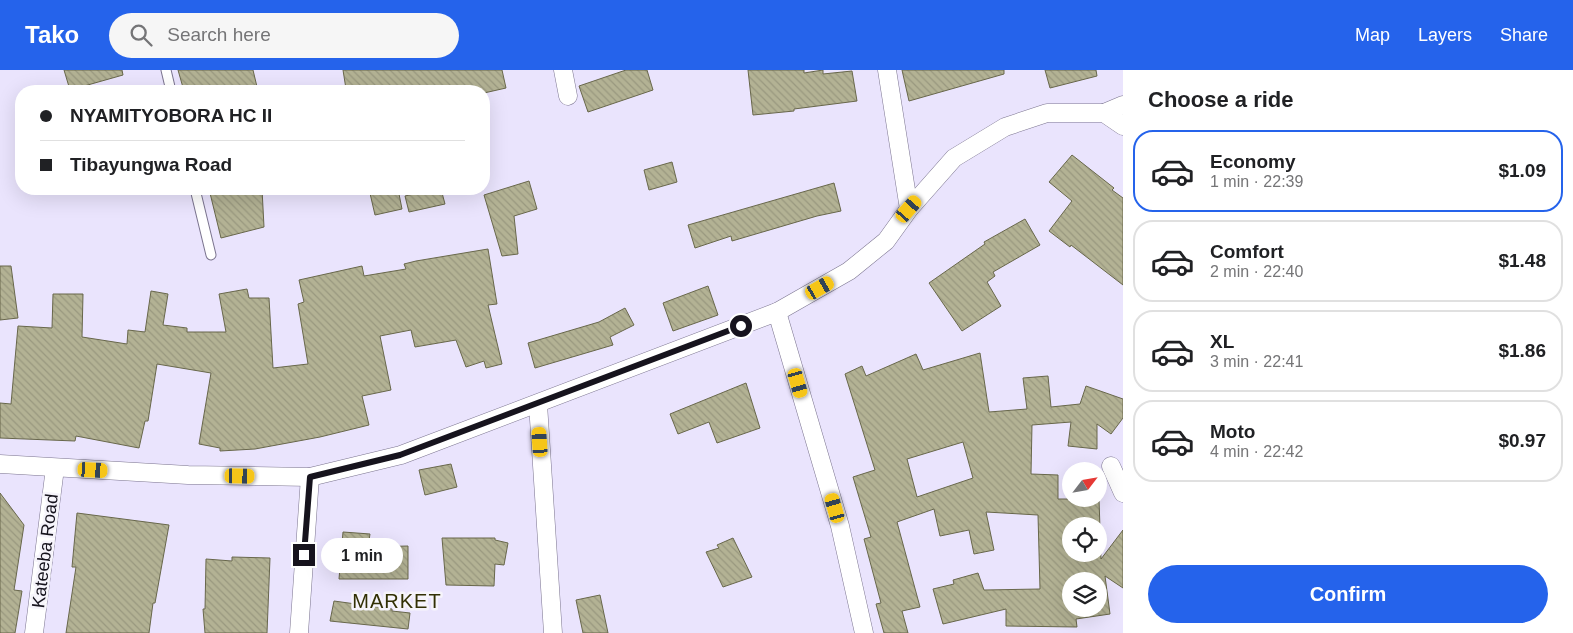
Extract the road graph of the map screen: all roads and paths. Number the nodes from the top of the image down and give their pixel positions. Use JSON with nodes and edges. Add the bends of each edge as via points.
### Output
{"nodes":[{"id":1,"x":166,"y":70,"type":"edge"},
{"id":2,"x":563,"y":70,"type":"edge"},
{"id":3,"x":887,"y":70,"type":"edge"},
{"id":4,"x":170,"y":85,"type":"edge"},
{"id":5,"x":568,"y":96,"type":"dead end"},
{"id":6,"x":1123,"y":105,"type":"edge"},
{"id":7,"x":1104,"y":113,"type":"junction"},
{"id":8,"x":1123,"y":126,"type":"edge"},
{"id":9,"x":196,"y":195,"type":"edge"},
{"id":10,"x":909,"y":209,"type":"junction"},
{"id":11,"x":211,"y":255,"type":"dead end"},
{"id":12,"x":777,"y":312,"type":"junction"},
{"id":13,"x":538,"y":404,"type":"junction"},
{"id":14,"x":0,"y":464,"type":"edge"},
{"id":15,"x":1111,"y":466,"type":"dead end"},
{"id":16,"x":55,"y":468,"type":"junction"},
{"id":17,"x":310,"y":477,"type":"junction"},
{"id":18,"x":1123,"y":493,"type":"edge"},
{"id":19,"x":34,"y":633,"type":"edge"},
{"id":20,"x":298,"y":633,"type":"edge"},
{"id":21,"x":553,"y":633,"type":"edge"},
{"id":22,"x":864,"y":633,"type":"edge"}],
"edges":[{"from":1,"to":4,"type":"lane"},
{"from":2,"to":5,"type":"street"},
{"from":3,"to":10,"type":"street"},
{"from":6,"to":7,"type":"street"},
{"from":7,"to":8,"type":"street"},
{"from":7,"to":10,"type":"street","via":[[1047,113],[1005,127],[954,158]]},
{"from":9,"to":11,"type":"lane"},
{"from":10,"to":12,"type":"street","via":[[886,241],[849,271]]},
{"from":12,"to":13,"type":"street"},
{"from":12,"to":22,"type":"street","via":[[840,526]]},
{"from":13,"to":17,"type":"street","via":[[400,455]]},
{"from":13,"to":21,"type":"street"},
{"from":14,"to":16,"type":"street"},
{"from":15,"to":18,"type":"street"},
{"from":16,"to":17,"type":"street"},
{"from":16,"to":19,"type":"street","name":"Kateeba Road"},
{"from":17,"to":20,"type":"street"}]}
